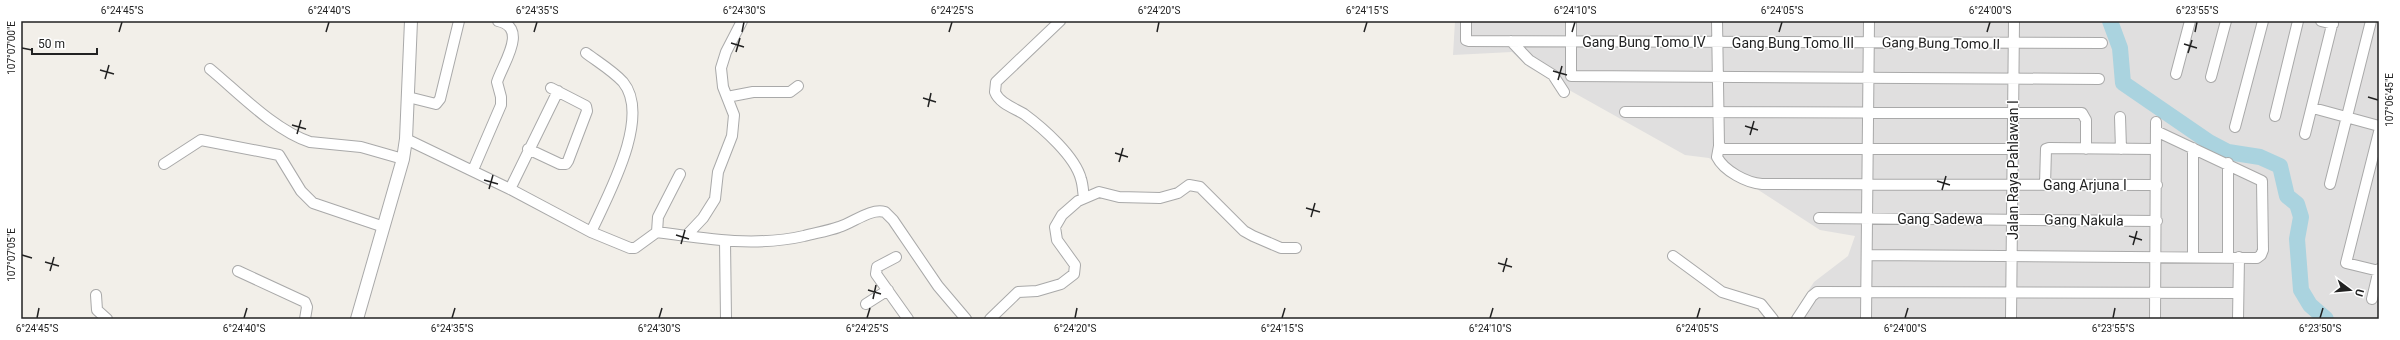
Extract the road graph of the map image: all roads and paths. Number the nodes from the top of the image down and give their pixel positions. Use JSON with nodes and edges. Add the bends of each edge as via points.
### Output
{"nodes":[{"id":1,"x":411,"y":21,"type":"edge"},
{"id":2,"x":459,"y":21,"type":"edge"},
{"id":3,"x":498,"y":21,"type":"edge"},
{"id":4,"x":742,"y":21,"type":"edge"},
{"id":5,"x":1060,"y":21,"type":"edge"},
{"id":6,"x":1466,"y":21,"type":"edge"},
{"id":7,"x":1571,"y":21,"type":"edge"},
{"id":8,"x":1717,"y":21,"type":"edge"},
{"id":9,"x":1869,"y":21,"type":"edge"},
{"id":10,"x":2014,"y":21,"type":"edge"},
{"id":11,"x":2190,"y":21,"type":"edge"},
{"id":12,"x":2226,"y":21,"type":"edge"},
{"id":13,"x":2263,"y":21,"type":"edge"},
{"id":14,"x":2298,"y":21,"type":"edge"},
{"id":15,"x":2321,"y":21,"type":"edge"},
{"id":16,"x":2370,"y":21,"type":"edge"},
{"id":17,"x":2333,"y":22,"type":"edge"},
{"id":18,"x":1511,"y":41,"type":"junction"},
{"id":19,"x":1571,"y":42,"type":"junction"},
{"id":20,"x":1869,"y":42,"type":"junction"},
{"id":21,"x":1717,"y":43,"type":"junction"},
{"id":22,"x":2102,"y":43,"type":"dead end"},
{"id":23,"x":2013,"y":44,"type":"junction"},
{"id":24,"x":586,"y":54,"type":"dead end"},
{"id":25,"x":210,"y":69,"type":"dead end"},
{"id":26,"x":2176,"y":74,"type":"dead end"},
{"id":27,"x":1717,"y":77,"type":"junction"},
{"id":28,"x":2211,"y":77,"type":"dead end"},
{"id":29,"x":1869,"y":78,"type":"junction"},
{"id":30,"x":2013,"y":79,"type":"junction"},
{"id":31,"x":2099,"y":79,"type":"dead end"},
{"id":32,"x":798,"y":86,"type":"dead end"},
{"id":33,"x":1564,"y":92,"type":"dead end"},
{"id":34,"x":408,"y":97,"type":"junction"},
{"id":35,"x":727,"y":97,"type":"junction"},
{"id":36,"x":2313,"y":108,"type":"junction"},
{"id":37,"x":1625,"y":112,"type":"dead end"},
{"id":38,"x":1717,"y":112,"type":"junction"},
{"id":39,"x":1868,"y":113,"type":"junction"},
{"id":40,"x":2013,"y":114,"type":"junction"},
{"id":41,"x":2275,"y":116,"type":"dead end"},
{"id":42,"x":2120,"y":117,"type":"dead end"},
{"id":43,"x":2347,"y":117,"type":"junction"},
{"id":44,"x":2379,"y":126,"type":"edge"},
{"id":45,"x":2235,"y":127,"type":"dead end"},
{"id":46,"x":2379,"y":132,"type":"edge"},
{"id":47,"x":2305,"y":134,"type":"dead end"},
{"id":48,"x":406,"y":139,"type":"junction"},
{"id":49,"x":1719,"y":146,"type":"junction"},
{"id":50,"x":1868,"y":148,"type":"junction"},
{"id":51,"x":2193,"y":148,"type":"junction"},
{"id":52,"x":528,"y":149,"type":"junction"},
{"id":53,"x":2013,"y":149,"type":"junction"},
{"id":54,"x":2086,"y":149,"type":"junction"},
{"id":55,"x":2121,"y":149,"type":"junction"},
{"id":56,"x":2156,"y":149,"type":"junction"},
{"id":57,"x":395,"y":156,"type":"junction"},
{"id":58,"x":2228,"y":163,"type":"junction"},
{"id":59,"x":164,"y":164,"type":"dead end"},
{"id":60,"x":473,"y":170,"type":"junction"},
{"id":61,"x":680,"y":174,"type":"dead end"},
{"id":62,"x":1868,"y":184,"type":"junction"},
{"id":63,"x":2044,"y":184,"type":"junction"},
{"id":64,"x":2330,"y":184,"type":"dead end"},
{"id":65,"x":2013,"y":185,"type":"junction"},
{"id":66,"x":2157,"y":185,"type":"junction"},
{"id":67,"x":510,"y":189,"type":"junction"},
{"id":68,"x":1084,"y":198,"type":"junction"},
{"id":69,"x":1819,"y":218,"type":"dead end"},
{"id":70,"x":1867,"y":219,"type":"junction"},
{"id":71,"x":2012,"y":219,"type":"junction"},
{"id":72,"x":2157,"y":221,"type":"junction"},
{"id":73,"x":384,"y":227,"type":"junction"},
{"id":74,"x":591,"y":232,"type":"junction"},
{"id":75,"x":657,"y":232,"type":"junction"},
{"id":76,"x":686,"y":236,"type":"junction"},
{"id":77,"x":724,"y":241,"type":"junction"},
{"id":78,"x":1296,"y":248,"type":"dead end"},
{"id":79,"x":1867,"y":255,"type":"junction"},
{"id":80,"x":1673,"y":256,"type":"dead end"},
{"id":81,"x":2012,"y":256,"type":"junction"},
{"id":82,"x":2228,"y":256,"type":"junction"},
{"id":83,"x":896,"y":257,"type":"dead end"},
{"id":84,"x":2156,"y":257,"type":"junction"},
{"id":85,"x":2193,"y":257,"type":"junction"},
{"id":86,"x":2238,"y":257,"type":"junction"},
{"id":87,"x":238,"y":271,"type":"dead end"},
{"id":88,"x":2379,"y":271,"type":"edge"},
{"id":89,"x":888,"y":290,"type":"junction"},
{"id":90,"x":1866,"y":291,"type":"junction"},
{"id":91,"x":2011,"y":293,"type":"junction"},
{"id":92,"x":2156,"y":293,"type":"junction"},
{"id":93,"x":2238,"y":293,"type":"junction"},
{"id":94,"x":96,"y":296,"type":"dead end"},
{"id":95,"x":2372,"y":299,"type":"dead end"},
{"id":96,"x":866,"y":304,"type":"dead end"},
{"id":97,"x":107,"y":319,"type":"edge"},
{"id":98,"x":305,"y":319,"type":"edge"},
{"id":99,"x":357,"y":319,"type":"edge"},
{"id":100,"x":726,"y":319,"type":"edge"},
{"id":101,"x":907,"y":319,"type":"edge"},
{"id":102,"x":966,"y":319,"type":"edge"},
{"id":103,"x":990,"y":319,"type":"edge"},
{"id":104,"x":1773,"y":319,"type":"edge"},
{"id":105,"x":1798,"y":319,"type":"edge"},
{"id":106,"x":1866,"y":319,"type":"edge"},
{"id":107,"x":2011,"y":319,"type":"edge"},
{"id":108,"x":2155,"y":319,"type":"edge"},
{"id":109,"x":2238,"y":319,"type":"edge"}],
"edges":[{"from":1,"to":34,"type":"street"},
{"from":2,"to":34,"type":"street","via":[[440,99],[436,104],[432,104]]},
{"from":3,"to":60,"type":"street","via":[[508,24],[514,34],[497,82],[502,97],[501,105]]},
{"from":4,"to":35,"type":"street","via":[[721,68],[721,78]]},
{"from":5,"to":68,"type":"street","via":[[996,82],[995,92],[1000,99],[1048,134],[1073,162],[1081,178]]},
{"from":6,"to":18,"type":"street","name":"Gang Bung Tomo IV","via":[[1466,40]]},
{"from":7,"to":19,"type":"street"},
{"from":8,"to":21,"type":"street"},
{"from":9,"to":20,"type":"street"},
{"from":10,"to":23,"type":"street","name":"Jalan Raya Pahlawan I"},
{"from":11,"to":26,"type":"street"},
{"from":12,"to":28,"type":"street"},
{"from":13,"to":45,"type":"street"},
{"from":14,"to":41,"type":"street"},
{"from":15,"to":17,"type":"street"},
{"from":16,"to":43,"type":"street"},
{"from":17,"to":36,"type":"street"},
{"from":18,"to":19,"type":"street","name":"Gang Bung Tomo IV"},
{"from":18,"to":33,"type":"street","via":[[1529,60],[1553,75]]},
{"from":19,"to":21,"type":"street","name":"Gang Bung Tomo IV"},
{"from":19,"to":27,"type":"street","via":[[1571,76]]},
{"from":20,"to":21,"type":"street","name":"Gang Bung Tomo III"},
{"from":20,"to":23,"type":"street","name":"Gang Bung Tomo II"},
{"from":20,"to":29,"type":"street"},
{"from":21,"to":27,"type":"street"},
{"from":22,"to":23,"type":"street","name":"Gang Bung Tomo II"},
{"from":23,"to":30,"type":"street","name":"Jalan Raya Pahlawan I"},
{"from":24,"to":74,"type":"street","via":[[623,82],[630,94],[633,107],[629,144]]},
{"from":25,"to":57,"type":"street","via":[[275,123],[302,140],[360,147]]},
{"from":27,"to":29,"type":"street"},
{"from":27,"to":38,"type":"street"},
{"from":29,"to":30,"type":"street"},
{"from":29,"to":39,"type":"street"},
{"from":30,"to":31,"type":"street"},
{"from":30,"to":40,"type":"street","name":"Jalan Raya Pahlawan I"},
{"from":32,"to":35,"type":"street","via":[[790,92],[753,92]]},
{"from":34,"to":48,"type":"street"},
{"from":35,"to":76,"type":"street","via":[[732,105],[734,126],[728,150],[718,172],[715,198],[703,218]]},
{"from":36,"to":43,"type":"street"},
{"from":36,"to":47,"type":"street"},
{"from":37,"to":38,"type":"street"},
{"from":38,"to":39,"type":"street"},
{"from":38,"to":49,"type":"street"},
{"from":39,"to":40,"type":"street"},
{"from":39,"to":50,"type":"street"},
{"from":40,"to":53,"type":"street","name":"Jalan Raya Pahlawan I"},
{"from":40,"to":54,"type":"street","via":[[2082,113],[2085,116]]},
{"from":42,"to":55,"type":"street"},
{"from":43,"to":44,"type":"street"},
{"from":43,"to":64,"type":"street"},
{"from":46,"to":88,"type":"street","via":[[2346,263]]},
{"from":48,"to":57,"type":"street"},
{"from":48,"to":60,"type":"street"},
{"from":49,"to":50,"type":"street","via":[[1724,149]]},
{"from":49,"to":62,"type":"street","name":"Gang Arjuna I","via":[[1716,151],[1719,162],[1730,171],[1757,184]]},
{"from":50,"to":53,"type":"street"},
{"from":50,"to":62,"type":"street"},
{"from":51,"to":56,"type":"street","via":[[2156,126]]},
{"from":51,"to":58,"type":"street"},
{"from":51,"to":85,"type":"street"},
{"from":52,"to":52,"type":"street","via":[[554,89],[582,103],[587,111],[566,164],[560,164]]},
{"from":52,"to":67,"type":"street"},
{"from":53,"to":65,"type":"street","name":"Jalan Raya Pahlawan I"},
{"from":54,"to":55,"type":"street"},
{"from":54,"to":63,"type":"street","via":[[2046,149]]},
{"from":55,"to":56,"type":"street"},
{"from":56,"to":66,"type":"street"},
{"from":57,"to":73,"type":"street"},
{"from":58,"to":82,"type":"street"},
{"from":58,"to":86,"type":"street","via":[[2258,178],[2263,184],[2263,250],[2257,258]]},
{"from":59,"to":73,"type":"street","via":[[201,140],[279,155],[301,191],[313,203]]},
{"from":60,"to":67,"type":"street"},
{"from":61,"to":75,"type":"street","via":[[659,214]]},
{"from":62,"to":65,"type":"street","name":"Gang Arjuna I"},
{"from":62,"to":70,"type":"street"},
{"from":63,"to":65,"type":"street","name":"Gang Arjuna I"},
{"from":63,"to":66,"type":"street","name":"Gang Arjuna I"},
{"from":65,"to":71,"type":"street","name":"Jalan Raya Pahlawan I"},
{"from":66,"to":72,"type":"street"},
{"from":67,"to":74,"type":"street"},
{"from":68,"to":78,"type":"street","via":[[1099,192],[1124,198],[1160,198],[1178,193],[1193,184],[1200,187],[1249,233],[1281,248]]},
{"from":68,"to":103,"type":"street","via":[[1062,215],[1055,228],[1057,240],[1075,265],[1074,274],[1061,284],[1037,291],[1018,292]]},
{"from":69,"to":70,"type":"street","name":"Gang Sadewa"},
{"from":70,"to":71,"type":"street","name":"Gang Sadewa"},
{"from":70,"to":79,"type":"street"},
{"from":71,"to":72,"type":"street","name":"Gang Nakula"},
{"from":71,"to":81,"type":"street","name":"Jalan Raya Pahlawan I"},
{"from":72,"to":84,"type":"street"},
{"from":73,"to":99,"type":"street"},
{"from":74,"to":75,"type":"street","via":[[635,248]]},
{"from":75,"to":76,"type":"street"},
{"from":76,"to":77,"type":"street"},
{"from":77,"to":100,"type":"street"},
{"from":77,"to":102,"type":"street","via":[[751,242],[801,236],[840,227],[872,212],[885,212],[938,286]]},
{"from":79,"to":81,"type":"street"},
{"from":79,"to":90,"type":"street"},
{"from":80,"to":104,"type":"street","via":[[1722,292],[1761,304]]},
{"from":81,"to":84,"type":"street"},
{"from":81,"to":91,"type":"street","name":"Jalan Raya Pahlawan I"},
{"from":82,"to":85,"type":"street"},
{"from":82,"to":86,"type":"street"},
{"from":83,"to":89,"type":"street","via":[[876,270]]},
{"from":84,"to":85,"type":"street"},
{"from":84,"to":92,"type":"street"},
{"from":86,"to":93,"type":"street"},
{"from":87,"to":98,"type":"street","via":[[305,302]]},
{"from":88,"to":95,"type":"street"},
{"from":89,"to":96,"type":"street"},
{"from":89,"to":101,"type":"street"},
{"from":90,"to":91,"type":"street"},
{"from":90,"to":105,"type":"street","via":[[1814,292]]},
{"from":90,"to":106,"type":"street"},
{"from":91,"to":92,"type":"street"},
{"from":91,"to":107,"type":"street","name":"Jalan Raya Pahlawan I"},
{"from":92,"to":93,"type":"street"},
{"from":92,"to":108,"type":"street"},
{"from":93,"to":109,"type":"street"},
{"from":94,"to":97,"type":"street","via":[[97,310]]}]}
